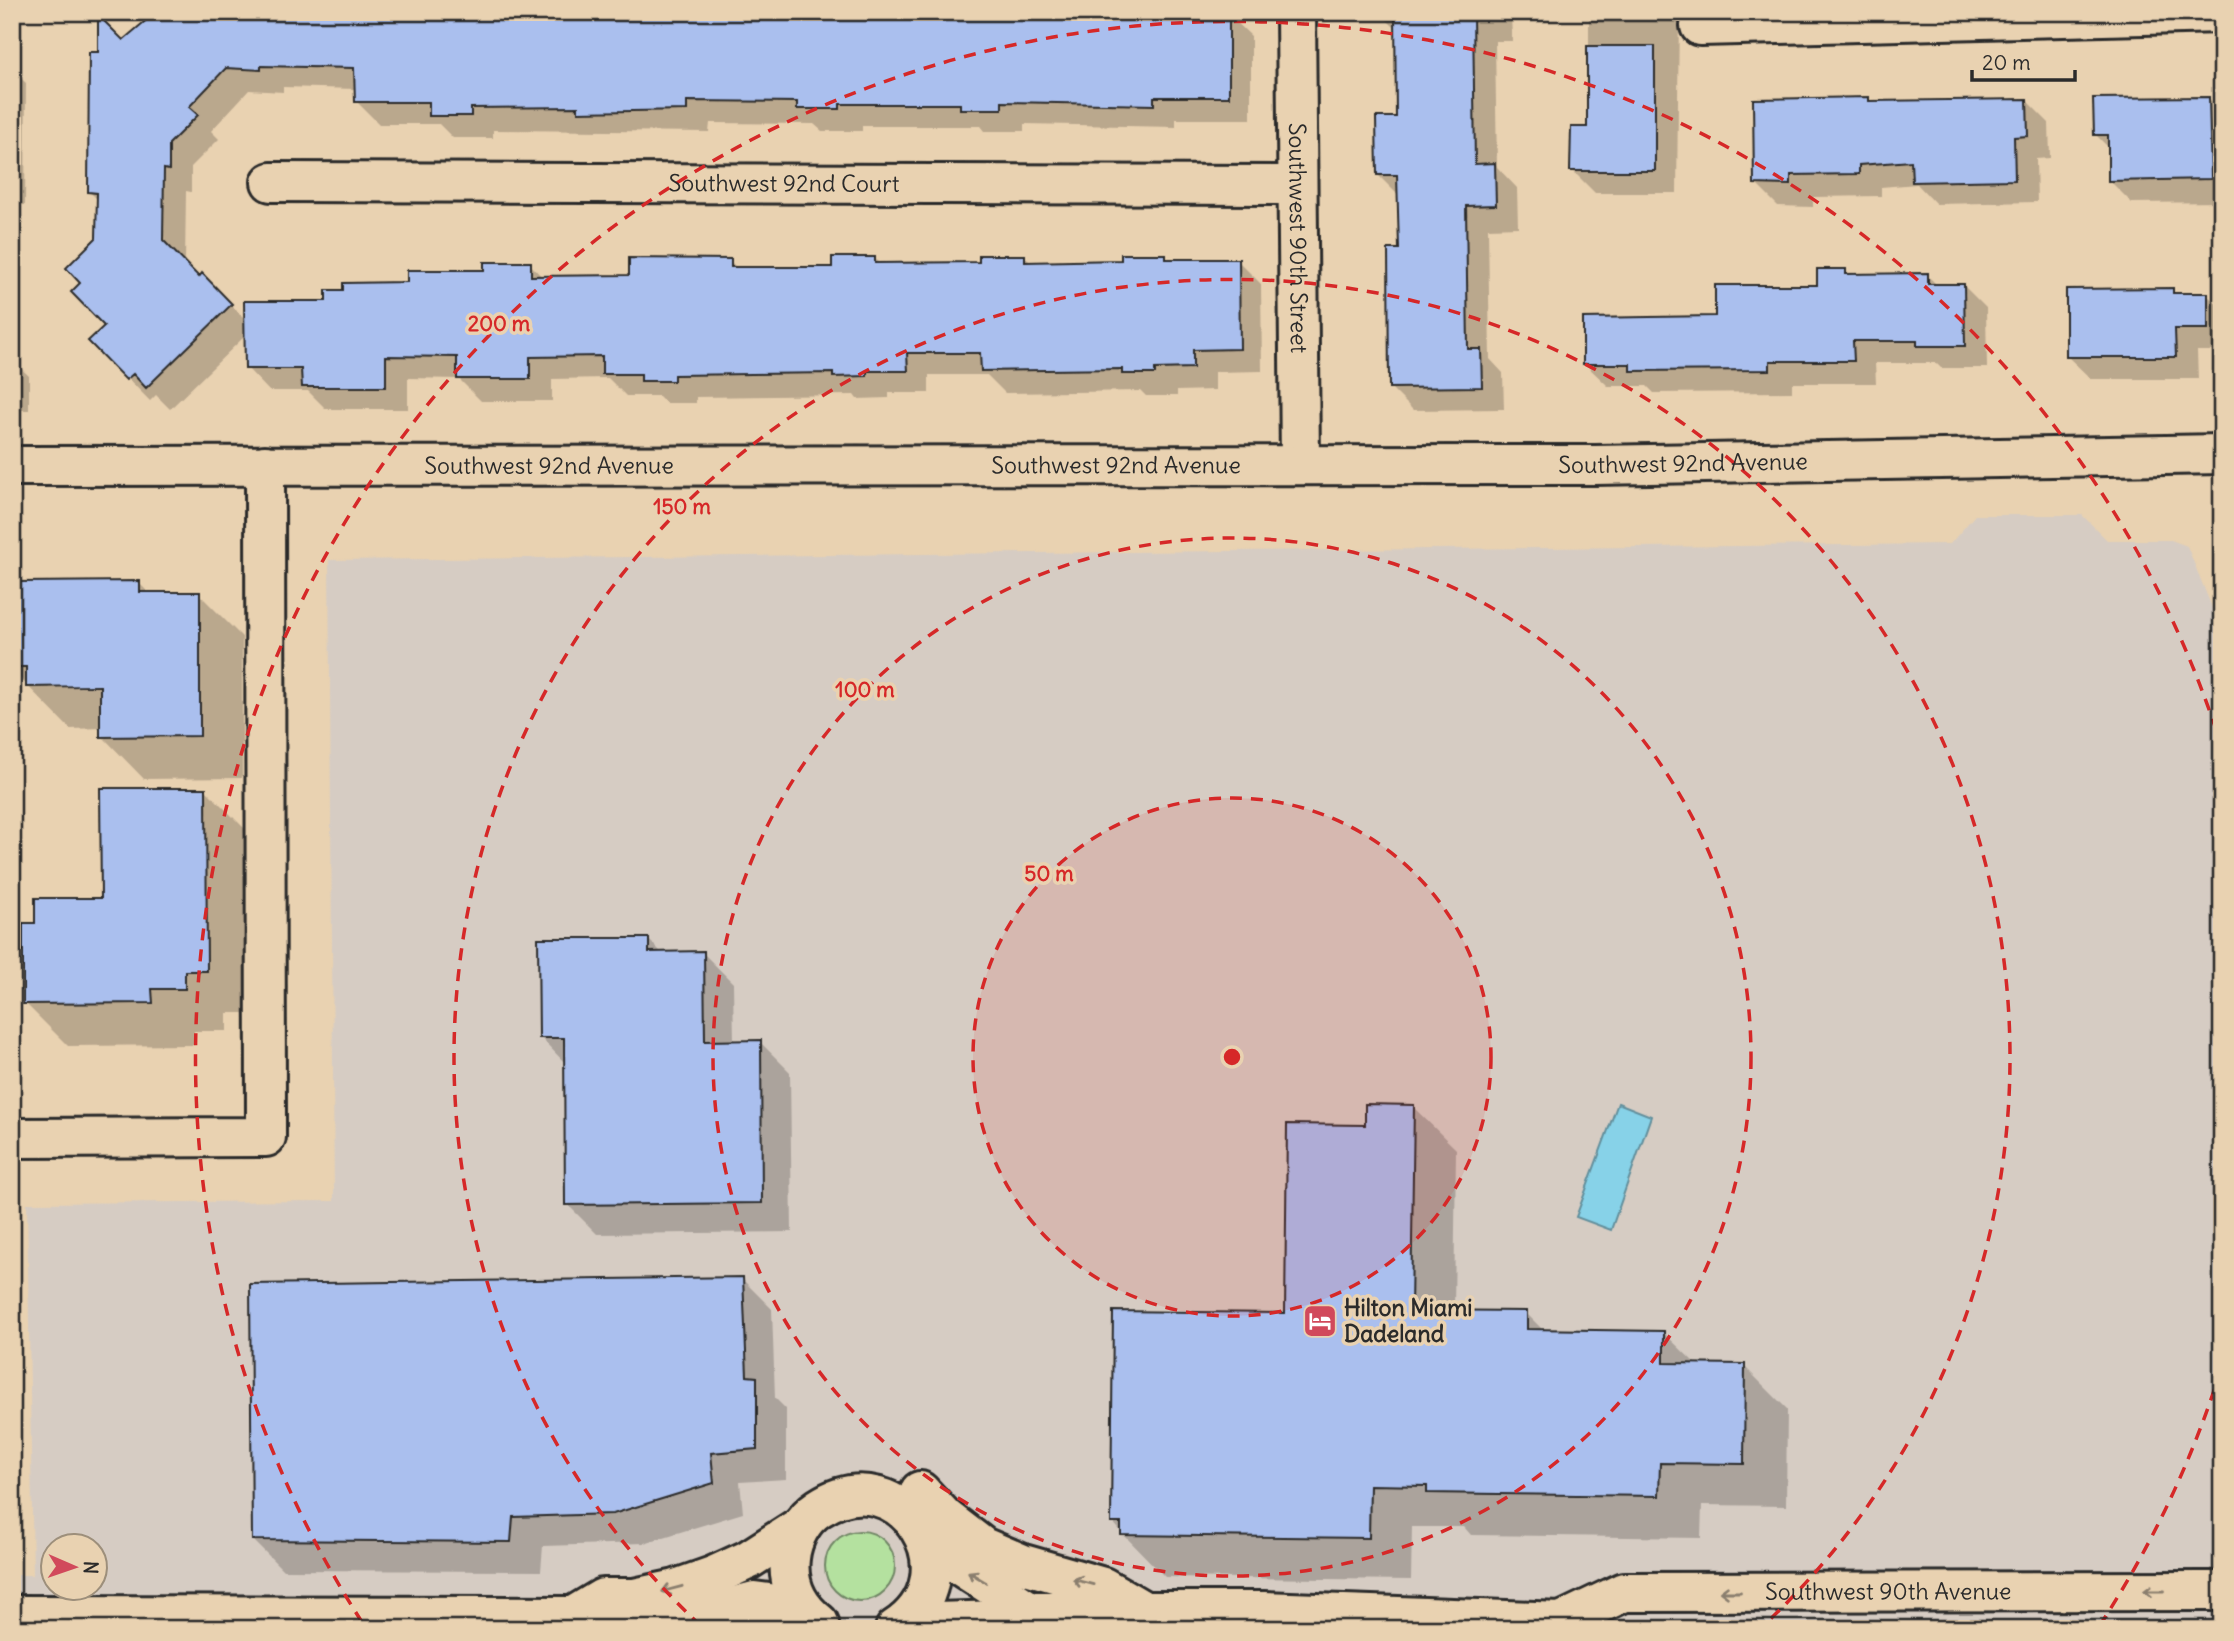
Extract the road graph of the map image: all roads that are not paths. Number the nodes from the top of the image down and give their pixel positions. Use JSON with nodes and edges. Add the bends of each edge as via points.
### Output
{"nodes":[{"id":1,"x":1296,"y":12,"type":"edge"},
{"id":2,"x":2222,"y":13,"type":"edge"},
{"id":3,"x":2047,"y":16,"type":"edge"},
{"id":4,"x":1700,"y":26,"type":"dead end"},
{"id":5,"x":271,"y":182,"type":"dead end"},
{"id":6,"x":1297,"y":184,"type":"junction"},
{"id":7,"x":2222,"y":454,"type":"edge"},
{"id":8,"x":1300,"y":464,"type":"junction"},
{"id":9,"x":265,"y":465,"type":"junction"},
{"id":10,"x":12,"y":466,"type":"edge"},
{"id":11,"x":12,"y":1138,"type":"edge"},
{"id":12,"x":920,"y":1491,"type":"dead end"},
{"id":13,"x":801,"y":1526,"type":"junction"},
{"id":14,"x":926,"y":1540,"type":"junction"},
{"id":15,"x":2222,"y":1591,"type":"edge"},
{"id":16,"x":1030,"y":1611,"type":"junction"},
{"id":17,"x":1144,"y":1611,"type":"junction"},
{"id":18,"x":12,"y":1615,"type":"edge"},
{"id":19,"x":573,"y":1616,"type":"junction"},
{"id":20,"x":817,"y":1622,"type":"edge"},
{"id":21,"x":1569,"y":1625,"type":"edge"},
{"id":22,"x":899,"y":1626,"type":"edge"}],
"edges":[{"from":1,"to":6,"type":"street","name":"Southwest 90th Street"},
{"from":2,"to":3,"type":"street"},
{"from":3,"to":4,"type":"street"},
{"from":5,"to":6,"type":"street","name":"Southwest 92nd Court"},
{"from":6,"to":8,"type":"street","name":"Southwest 90th Street"},
{"from":7,"to":8,"type":"street","name":"Southwest 92nd Avenue","via":[[1595,465]]},
{"from":8,"to":9,"type":"street","name":"Southwest 92nd Avenue"},
{"from":9,"to":10,"type":"street","name":"Southwest 92nd Avenue"},
{"from":9,"to":11,"type":"street","via":[[266,1137]]},
{"from":17,"to":12,"type":"street","one_way":true,"via":[[1103,1587],[983,1547]]},
{"from":13,"to":14,"type":"street","via":[[830,1501],[865,1495],[898,1506],[912,1517]]},
{"from":13,"to":19,"type":"street","one_way":true,"via":[[713,1576],[644,1596],[603,1598]]},
{"from":13,"to":20,"type":"street","via":[[791,1547],[789,1572],[795,1595]]},
{"from":16,"to":14,"type":"street","one_way":true},
{"from":14,"to":22,"type":"street","via":[[930,1576],[926,1594]]},
{"from":15,"to":21,"type":"street","name":"Southwest 90th Avenue","one_way":true,"via":[[1624,1592]]},
{"from":16,"to":17,"type":"street","name":"Southwest 90th Avenue"},
{"from":16,"to":22,"type":"street","name":"Southwest 90th Avenue","via":[[1001,1620]]},
{"from":17,"to":21,"type":"street","name":"Southwest 90th Avenue","via":[[1263,1611]]},
{"from":18,"to":19,"type":"street"},
{"from":19,"to":20,"type":"street","via":[[602,1629],[630,1629],[754,1601],[777,1604]]}]}
